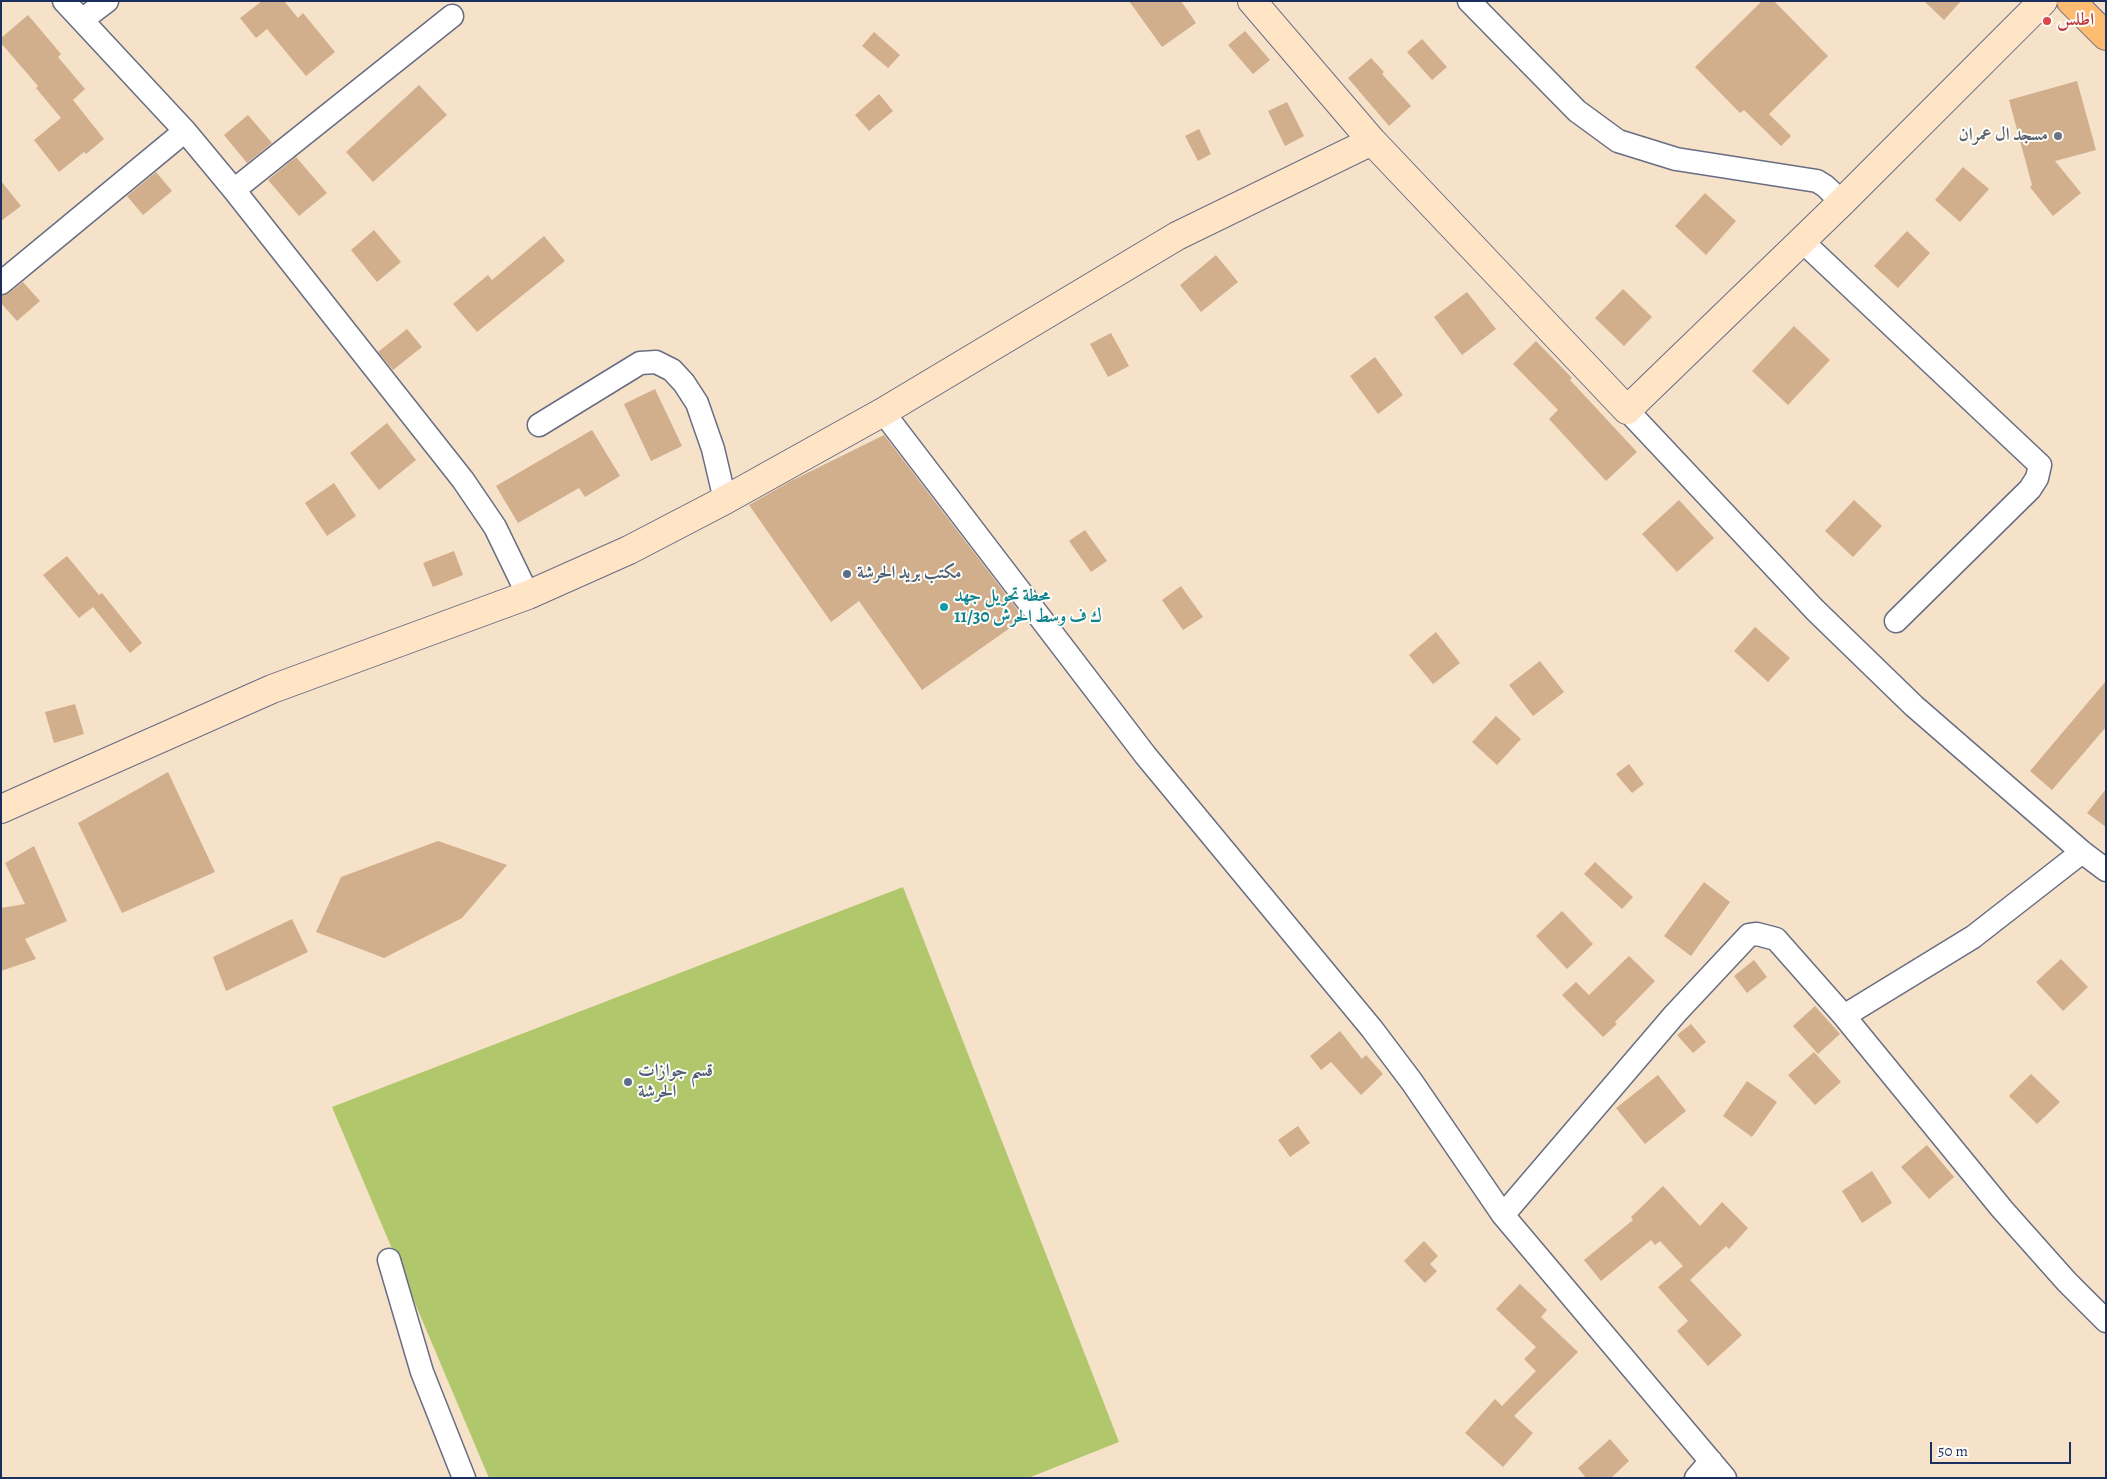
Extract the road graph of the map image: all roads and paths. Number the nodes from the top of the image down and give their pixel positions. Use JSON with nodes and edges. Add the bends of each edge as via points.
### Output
{"nodes":[{"id":1,"x":64,"y":1,"type":"edge"},
{"id":2,"x":107,"y":1,"type":"edge"},
{"id":3,"x":1252,"y":1,"type":"edge"},
{"id":4,"x":1469,"y":1,"type":"edge"},
{"id":5,"x":2043,"y":1,"type":"edge"},
{"id":6,"x":2071,"y":1,"type":"edge"},
{"id":7,"x":452,"y":16,"type":"dead end"},
{"id":8,"x":82,"y":20,"type":"junction"},
{"id":9,"x":2106,"y":36,"type":"edge"},
{"id":10,"x":185,"y":131,"type":"junction"},
{"id":11,"x":1372,"y":141,"type":"junction"},
{"id":12,"x":234,"y":190,"type":"junction"},
{"id":13,"x":1842,"y":202,"type":"junction"},
{"id":14,"x":1802,"y":241,"type":"junction"},
{"id":15,"x":1,"y":283,"type":"edge"},
{"id":16,"x":1627,"y":410,"type":"junction"},
{"id":17,"x":883,"y":412,"type":"junction"},
{"id":18,"x":538,"y":426,"type":"dead end"},
{"id":19,"x":725,"y":500,"type":"junction"},
{"id":20,"x":528,"y":595,"type":"junction"},
{"id":21,"x":1896,"y":621,"type":"dead end"},
{"id":22,"x":1,"y":809,"type":"edge"},
{"id":23,"x":2082,"y":852,"type":"junction"},
{"id":24,"x":2106,"y":870,"type":"edge"},
{"id":25,"x":1844,"y":1016,"type":"junction"},
{"id":26,"x":1503,"y":1215,"type":"junction"},
{"id":27,"x":389,"y":1260,"type":"dead end"},
{"id":28,"x":2106,"y":1321,"type":"edge"},
{"id":29,"x":1711,"y":1472,"type":"edge"},
{"id":30,"x":464,"y":1478,"type":"edge"}],
"edges":[{"from":1,"to":8,"type":"street"},
{"from":2,"to":8,"type":"street"},
{"from":3,"to":11,"type":"street"},
{"from":4,"to":13,"type":"street","via":[[1577,112],[1618,141],[1676,159],[1818,181]]},
{"from":5,"to":13,"type":"street"},
{"from":6,"to":9,"type":"highway"},
{"from":7,"to":12,"type":"street"},
{"from":8,"to":10,"type":"street"},
{"from":10,"to":12,"type":"street"},
{"from":10,"to":15,"type":"street"},
{"from":11,"to":16,"type":"street"},
{"from":11,"to":17,"type":"street","via":[[1177,236]]},
{"from":12,"to":20,"type":"street","via":[[463,480],[495,527]]},
{"from":13,"to":14,"type":"street"},
{"from":14,"to":16,"type":"street"},
{"from":14,"to":21,"type":"street","via":[[2040,465],[2030,488]]},
{"from":16,"to":23,"type":"street","via":[[1858,652],[1914,706]]},
{"from":17,"to":19,"type":"street"},
{"from":17,"to":26,"type":"street","via":[[1146,756],[1389,1052]]},
{"from":18,"to":19,"type":"street","via":[[640,364],[656,362],[672,370],[697,403],[713,449]]},
{"from":19,"to":20,"type":"street","via":[[629,550]]},
{"from":20,"to":22,"type":"street","via":[[272,689]]},
{"from":23,"to":24,"type":"street"},
{"from":23,"to":25,"type":"street","via":[[1972,937]]},
{"from":25,"to":26,"type":"street","via":[[1776,939],[1757,934],[1749,936],[1675,1014]]},
{"from":25,"to":28,"type":"street","via":[[2002,1209]]},
{"from":26,"to":29,"type":"street"},
{"from":27,"to":30,"type":"street","via":[[422,1372]]}]}
